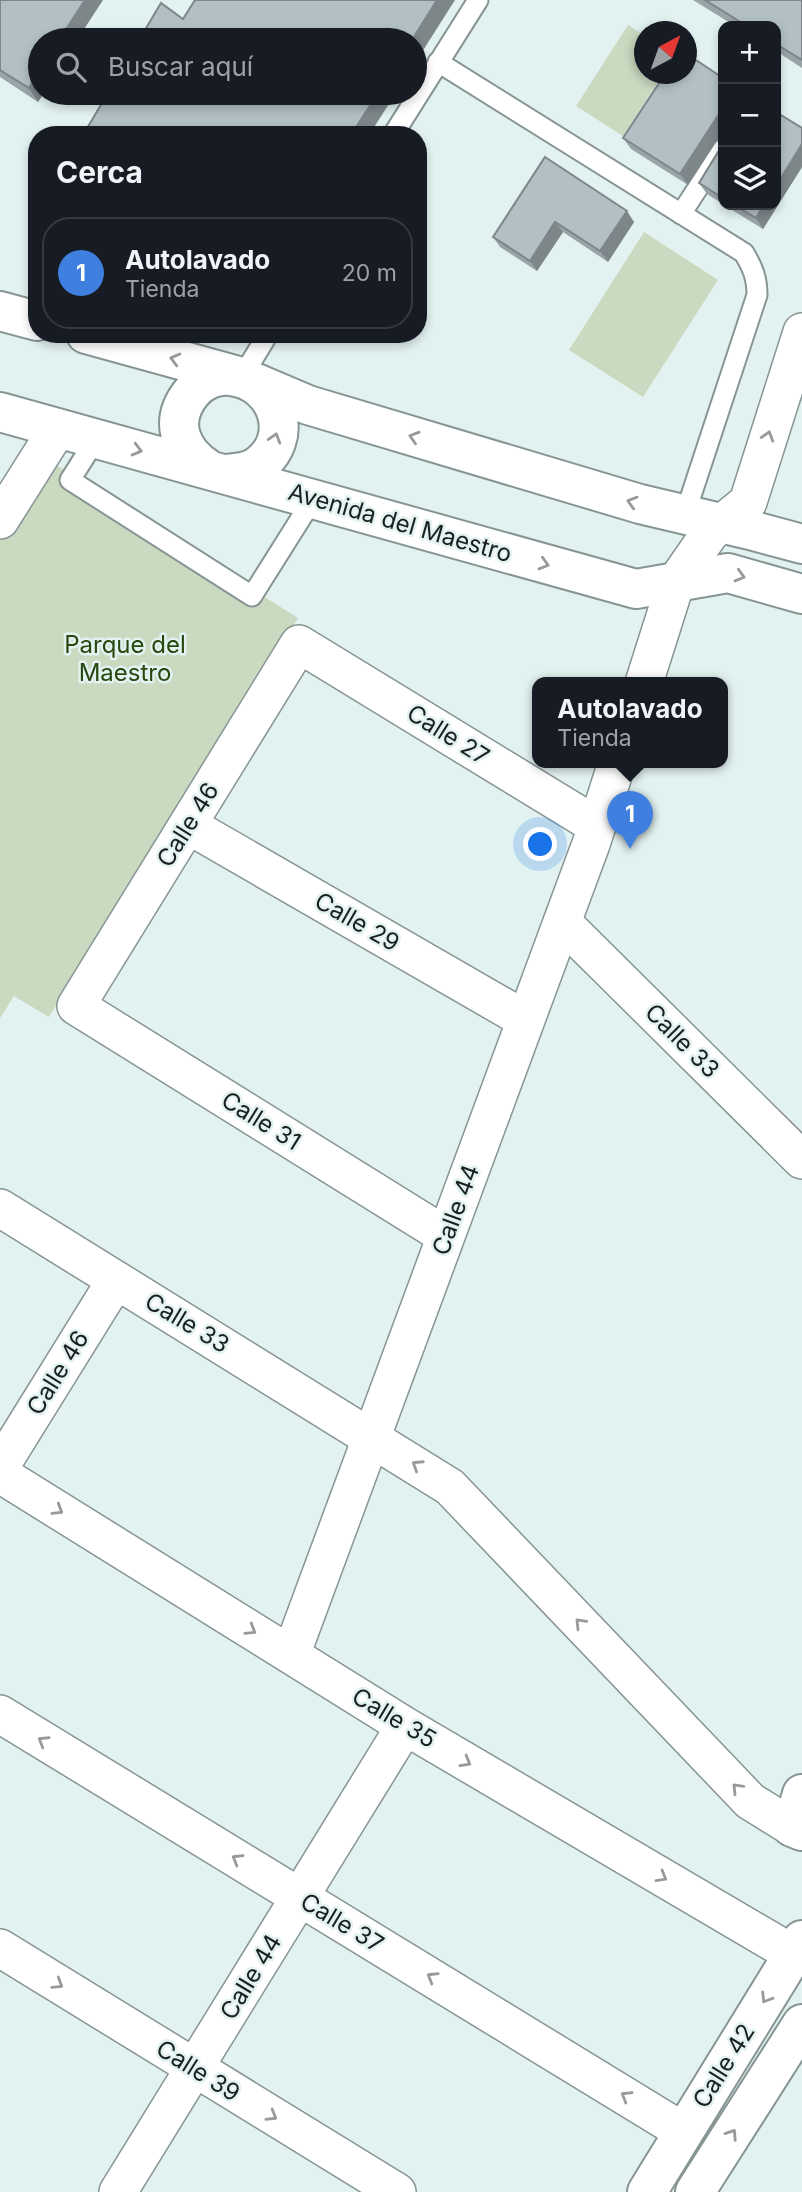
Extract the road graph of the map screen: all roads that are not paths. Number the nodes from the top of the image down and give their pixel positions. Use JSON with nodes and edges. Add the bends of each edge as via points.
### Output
{"nodes":[{"id":1,"x":478,"y":0,"type":"edge"},
{"id":2,"x":438,"y":62,"type":"junction"},
{"id":3,"x":427,"y":80,"type":"edge"},
{"id":4,"x":411,"y":105,"type":"edge"},
{"id":5,"x":399,"y":126,"type":"edge"},
{"id":6,"x":718,"y":157,"type":"edge"},
{"id":7,"x":681,"y":214,"type":"junction"},
{"id":8,"x":0,"y":311,"type":"edge"},
{"id":9,"x":28,"y":319,"type":"edge"},
{"id":10,"x":802,"y":332,"type":"edge"},
{"id":11,"x":119,"y":343,"type":"edge"},
{"id":12,"x":263,"y":343,"type":"edge"},
{"id":13,"x":242,"y":377,"type":"junction"},
{"id":14,"x":0,"y":412,"type":"edge"},
{"id":15,"x":58,"y":428,"type":"junction"},
{"id":16,"x":96,"y":439,"type":"junction"},
{"id":17,"x":216,"y":472,"type":"junction"},
{"id":18,"x":313,"y":499,"type":"junction"},
{"id":19,"x":685,"y":514,"type":"junction"},
{"id":20,"x":0,"y":520,"type":"edge"},
{"id":21,"x":722,"y":523,"type":"junction"},
{"id":22,"x":802,"y":544,"type":"edge"},
{"id":23,"x":676,"y":582,"type":"junction"},
{"id":24,"x":802,"y":594,"type":"edge"},
{"id":25,"x":299,"y":643,"type":"joint"},
{"id":26,"x":645,"y":677,"type":"edge"},
{"id":27,"x":615,"y":768,"type":"edge"},
{"id":28,"x":188,"y":825,"type":"junction"},
{"id":29,"x":597,"y":826,"type":"junction"},
{"id":30,"x":562,"y":922,"type":"junction"},
{"id":31,"x":76,"y":1006,"type":"joint"},
{"id":32,"x":526,"y":1020,"type":"junction"},
{"id":33,"x":802,"y":1160,"type":"edge"},
{"id":34,"x":0,"y":1209,"type":"edge"},
{"id":35,"x":446,"y":1236,"type":"junction"},
{"id":36,"x":116,"y":1280,"type":"junction"},
{"id":37,"x":373,"y":1437,"type":"junction"},
{"id":38,"x":0,"y":1466,"type":"edge"},
{"id":39,"x":0,"y":1474,"type":"edge"},
{"id":40,"x":291,"y":1655,"type":"junction"},
{"id":41,"x":0,"y":1714,"type":"edge"},
{"id":42,"x":405,"y":1726,"type":"junction"},
{"id":43,"x":799,"y":1817,"type":"edge"},
{"id":44,"x":300,"y":1897,"type":"junction"},
{"id":45,"x":798,"y":1947,"type":"edge"},
{"id":46,"x":0,"y":1948,"type":"edge"},
{"id":47,"x":802,"y":2024,"type":"edge"},
{"id":48,"x":194,"y":2069,"type":"junction"},
{"id":49,"x":684,"y":2132,"type":"junction"},
{"id":50,"x":665,"y":2186,"type":"edge"},
{"id":51,"x":118,"y":2192,"type":"edge"},
{"id":52,"x":397,"y":2192,"type":"edge"},
{"id":53,"x":695,"y":2192,"type":"edge"}],
"edges":[{"from":1,"to":2,"type":"lane"},
{"from":2,"to":3,"type":"lane"},
{"from":2,"to":7,"type":"lane"},
{"from":4,"to":5,"type":"lane"},
{"from":6,"to":7,"type":"lane"},
{"from":7,"to":19,"type":"lane","via":[[744,253],[757,281],[757,295]]},
{"from":8,"to":9,"type":"street"},
{"from":21,"to":10,"type":"street","one_way":true,"via":[[748,502]]},
{"from":13,"to":11,"type":"street","one_way":true},
{"from":12,"to":13,"type":"lane"},
{"from":17,"to":13,"type":"street","one_way":true,"via":[[241,473],[256,467],[276,442],[276,409],[268,394]]},
{"from":13,"to":17,"type":"street","via":[[209,379],[195,388],[180,416],[185,447],[195,461]]},
{"from":19,"to":13,"type":"street","one_way":true,"via":[[307,405]]},
{"from":14,"to":15,"type":"street","name":"Avenida del Maestro"},
{"from":15,"to":16,"type":"street","name":"Avenida del Maestro"},
{"from":15,"to":20,"type":"street"},
{"from":16,"to":17,"type":"street","name":"Avenida del Maestro","one_way":true},
{"from":16,"to":18,"type":"lane","via":[[70,480],[252,596]]},
{"from":17,"to":18,"type":"street","name":"Avenida del Maestro"},
{"from":18,"to":23,"type":"street","name":"Avenida del Maestro","one_way":true,"via":[[636,589]]},
{"from":19,"to":21,"type":"street"},
{"from":21,"to":22,"type":"street"},
{"from":21,"to":23,"type":"street"},
{"from":23,"to":24,"type":"street","name":"Avenida del Maestro","one_way":true,"via":[[728,573]]},
{"from":23,"to":26,"type":"street"},
{"from":25,"to":28,"type":"street","name":"Calle 46"},
{"from":25,"to":29,"type":"street","name":"Calle 27"},
{"from":27,"to":29,"type":"street","name":"Calle 44"},
{"from":28,"to":31,"type":"street","name":"Calle 46"},
{"from":28,"to":32,"type":"street","name":"Calle 29"},
{"from":29,"to":30,"type":"street","name":"Calle 44"},
{"from":30,"to":32,"type":"street","name":"Calle 44"},
{"from":30,"to":33,"type":"street","name":"Calle 33"},
{"from":31,"to":35,"type":"street","name":"Calle 31"},
{"from":32,"to":35,"type":"street","name":"Calle 44"},
{"from":34,"to":36,"type":"street","name":"Calle 33"},
{"from":35,"to":37,"type":"street","name":"Calle 44"},
{"from":36,"to":37,"type":"street","name":"Calle 33"},
{"from":36,"to":38,"type":"street","name":"Calle 46"},
{"from":37,"to":40,"type":"street","name":"Calle 44"},
{"from":43,"to":37,"type":"street","one_way":true,"via":[[750,1801],[450,1487]]},
{"from":39,"to":40,"type":"street","name":"Calle 35","one_way":true},
{"from":40,"to":42,"type":"street","name":"Calle 35"},
{"from":44,"to":41,"type":"street","name":"Calle 37","one_way":true},
{"from":42,"to":44,"type":"street","name":"Calle 44"},
{"from":42,"to":45,"type":"street","name":"Calle 35","one_way":true},
{"from":44,"to":48,"type":"street","name":"Calle 44"},
{"from":49,"to":44,"type":"street","name":"Calle 37","one_way":true},
{"from":45,"to":49,"type":"street","name":"Calle 42","one_way":true},
{"from":46,"to":48,"type":"street","name":"Calle 39","one_way":true},
{"from":53,"to":47,"type":"street","name":"Calle 42","one_way":true},
{"from":48,"to":51,"type":"street","name":"Calle 44"},
{"from":48,"to":52,"type":"street","name":"Calle 39","one_way":true},
{"from":49,"to":50,"type":"street","name":"Calle 42"}]}
